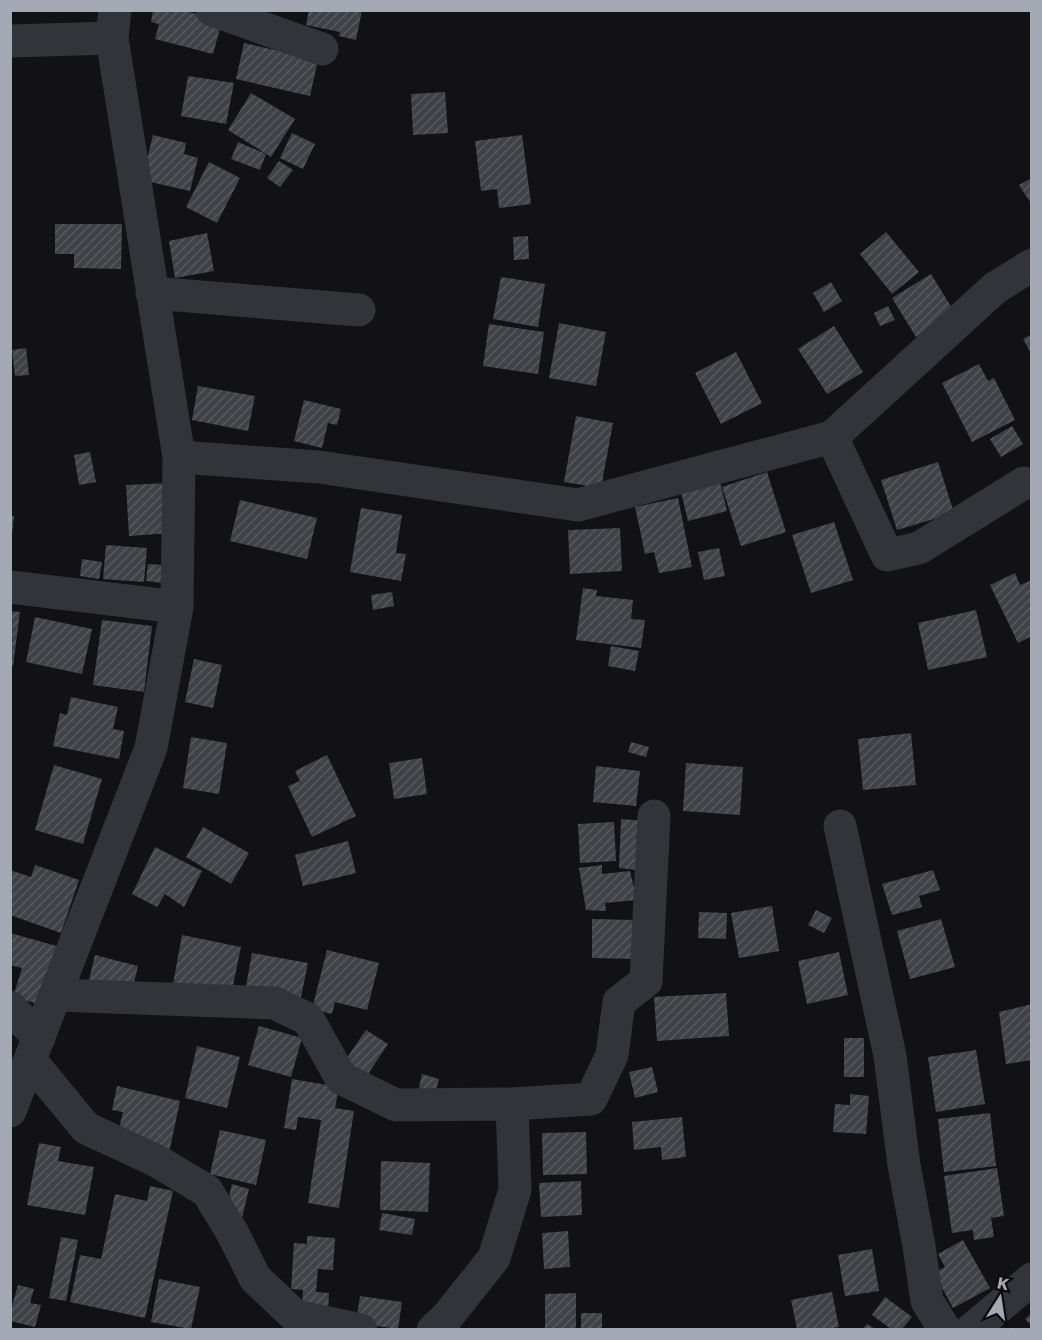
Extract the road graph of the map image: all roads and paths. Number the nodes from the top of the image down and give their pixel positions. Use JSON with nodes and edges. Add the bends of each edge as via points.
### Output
{"nodes":[{"id":1,"x":212,"y":10,"type":"edge"},
{"id":2,"x":114,"y":24,"type":"edge"},
{"id":3,"x":10,"y":41,"type":"edge"},
{"id":4,"x":322,"y":49,"type":"dead end"},
{"id":5,"x":1032,"y":265,"type":"edge"},
{"id":6,"x":152,"y":293,"type":"junction"},
{"id":7,"x":359,"y":310,"type":"dead end"},
{"id":8,"x":832,"y":437,"type":"junction"},
{"id":9,"x":178,"y":457,"type":"junction"},
{"id":10,"x":1024,"y":483,"type":"dead end"},
{"id":11,"x":10,"y":587,"type":"edge"},
{"id":12,"x":177,"y":607,"type":"junction"},
{"id":13,"x":654,"y":816,"type":"dead end"},
{"id":14,"x":840,"y":826,"type":"dead end"},
{"id":15,"x":57,"y":995,"type":"junction"},
{"id":16,"x":10,"y":1007,"type":"edge"},
{"id":17,"x":35,"y":1049,"type":"junction"},
{"id":18,"x":512,"y":1104,"type":"junction"},
{"id":19,"x":10,"y":1111,"type":"edge"},
{"id":20,"x":1032,"y":1280,"type":"edge"},
{"id":21,"x":361,"y":1329,"type":"edge"},
{"id":22,"x":433,"y":1329,"type":"edge"},
{"id":23,"x":945,"y":1329,"type":"edge"},
{"id":24,"x":971,"y":1329,"type":"edge"}],
"edges":[{"from":1,"to":4,"type":"street"},
{"from":2,"to":3,"type":"street"},
{"from":2,"to":6,"type":"street"},
{"from":5,"to":8,"type":"street","via":[[994,288]]},
{"from":6,"to":7,"type":"street"},
{"from":6,"to":9,"type":"street"},
{"from":8,"to":9,"type":"street","via":[[578,505],[319,467]]},
{"from":8,"to":10,"type":"street","via":[[887,555],[919,548]]},
{"from":9,"to":12,"type":"street"},
{"from":11,"to":12,"type":"street"},
{"from":12,"to":15,"type":"street","via":[[151,748]]},
{"from":13,"to":18,"type":"street","via":[[646,981],[619,1002],[612,1055],[591,1099]]},
{"from":14,"to":23,"type":"street","via":[[890,1056],[927,1301]]},
{"from":15,"to":17,"type":"street"},
{"from":15,"to":18,"type":"street","via":[[274,1003],[308,1019],[341,1078],[396,1105]]},
{"from":16,"to":17,"type":"street"},
{"from":17,"to":19,"type":"street"},
{"from":17,"to":21,"type":"street","via":[[86,1128],[157,1161],[207,1191],[255,1278],[295,1316]]},
{"from":18,"to":22,"type":"street","via":[[515,1190],[494,1258]]},
{"from":20,"to":24,"type":"street"}]}
